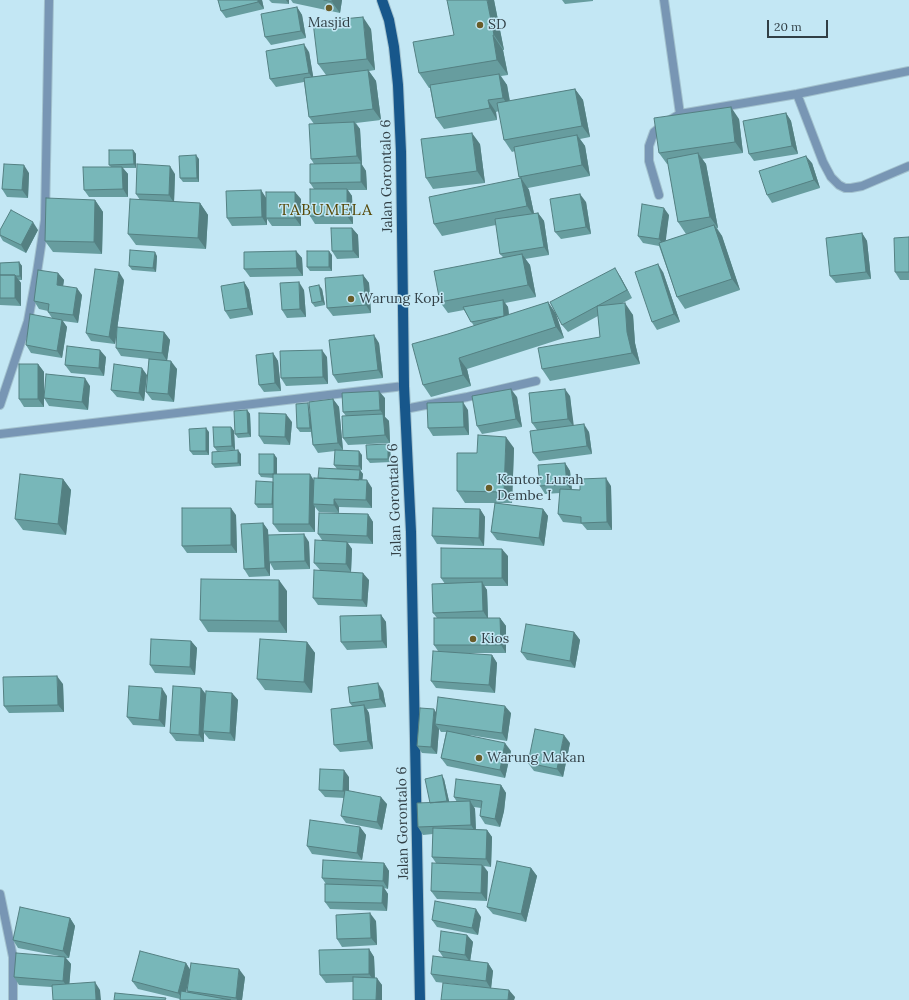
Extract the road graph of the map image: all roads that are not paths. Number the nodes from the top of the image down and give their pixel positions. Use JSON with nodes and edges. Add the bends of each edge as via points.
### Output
{"nodes":[{"id":1,"x":49,"y":0,"type":"edge"},
{"id":2,"x":382,"y":0,"type":"edge"},
{"id":3,"x":664,"y":0,"type":"edge"},
{"id":4,"x":909,"y":71,"type":"edge"},
{"id":5,"x":797,"y":94,"type":"junction"},
{"id":6,"x":680,"y":114,"type":"junction"},
{"id":7,"x":909,"y":166,"type":"edge"},
{"id":8,"x":659,"y":195,"type":"dead end"},
{"id":9,"x":536,"y":381,"type":"dead end"},
{"id":10,"x":404,"y":386,"type":"junction"},
{"id":11,"x":0,"y":405,"type":"edge"},
{"id":12,"x":406,"y":409,"type":"junction"},
{"id":13,"x":0,"y":434,"type":"edge"},
{"id":14,"x":0,"y":894,"type":"edge"},
{"id":15,"x":12,"y":1000,"type":"edge"},
{"id":16,"x":420,"y":1000,"type":"edge"}],
"edges":[{"from":1,"to":11,"type":"street","via":[[45,220],[28,321]]},
{"from":2,"to":10,"type":"main road","name":"Jalan Gorontalo 6","via":[[389,20],[398,85]]},
{"from":3,"to":6,"type":"street"},
{"from":4,"to":5,"type":"street"},
{"from":5,"to":6,"type":"street"},
{"from":5,"to":7,"type":"street","via":[[822,162],[838,185],[845,188],[862,186]]},
{"from":6,"to":8,"type":"street","via":[[654,132],[649,146],[649,161]]},
{"from":9,"to":12,"type":"street"},
{"from":10,"to":12,"type":"main road","name":"Jalan Gorontalo 6"},
{"from":10,"to":13,"type":"street"},
{"from":12,"to":16,"type":"main road","name":"Jalan Gorontalo 6"},
{"from":14,"to":15,"type":"street","via":[[13,957]]}]}
